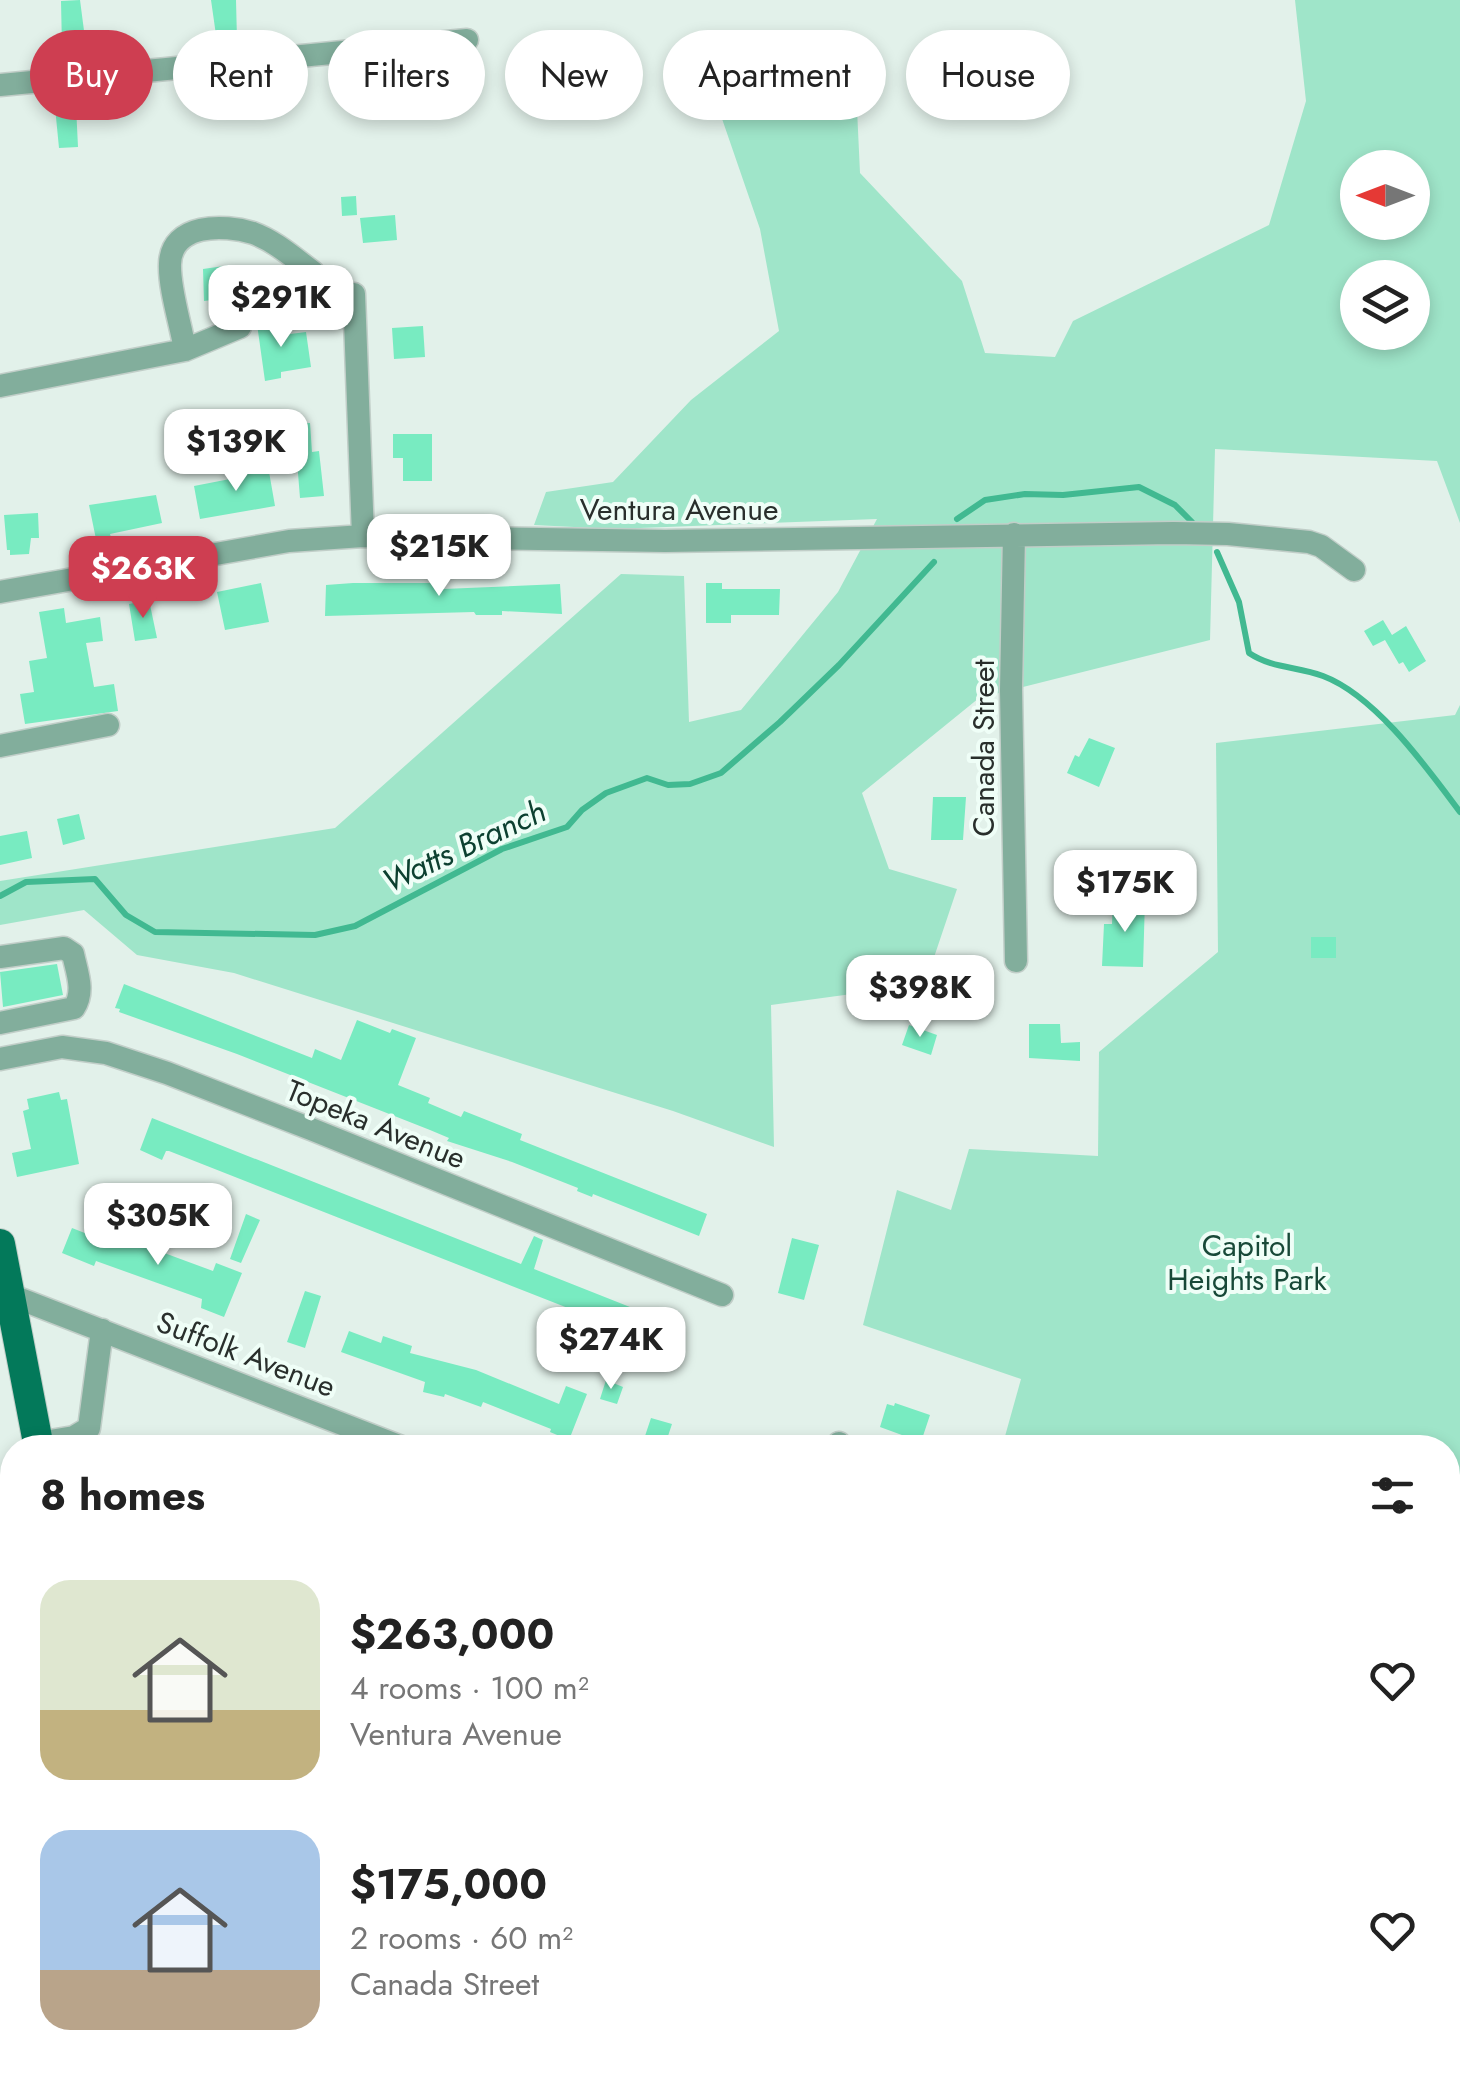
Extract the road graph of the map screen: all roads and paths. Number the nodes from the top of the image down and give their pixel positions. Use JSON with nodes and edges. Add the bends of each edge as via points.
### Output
{"nodes":[{"id":1,"x":328,"y":53,"type":"edge"},
{"id":2,"x":0,"y":85,"type":"edge"},
{"id":3,"x":312,"y":272,"type":"dead end"},
{"id":4,"x":354,"y":294,"type":"dead end"},
{"id":5,"x":240,"y":327,"type":"dead end"},
{"id":6,"x":185,"y":350,"type":"junction"},
{"id":7,"x":0,"y":386,"type":"edge"},
{"id":8,"x":1014,"y":534,"type":"junction"},
{"id":9,"x":363,"y":536,"type":"junction"},
{"id":10,"x":1354,"y":570,"type":"dead end"},
{"id":11,"x":0,"y":592,"type":"edge"},
{"id":12,"x":108,"y":725,"type":"dead end"},
{"id":13,"x":0,"y":746,"type":"edge"},
{"id":14,"x":0,"y":957,"type":"edge"},
{"id":15,"x":1016,"y":960,"type":"dead end"},
{"id":16,"x":0,"y":1023,"type":"edge"},
{"id":17,"x":0,"y":1059,"type":"edge"},
{"id":18,"x":0,"y":1244,"type":"edge"},
{"id":19,"x":722,"y":1295,"type":"dead end"},
{"id":20,"x":5,"y":1299,"type":"edge"},
{"id":21,"x":102,"y":1330,"type":"junction"},
{"id":22,"x":36,"y":1435,"type":"edge"},
{"id":23,"x":78,"y":1435,"type":"edge"},
{"id":24,"x":371,"y":1435,"type":"edge"}],
"edges":[{"from":1,"to":2,"type":"street"},
{"from":3,"to":6,"type":"street","via":[[252,233],[189,232],[170,262]]},
{"from":4,"to":9,"type":"street"},
{"from":5,"to":6,"type":"street"},
{"from":6,"to":7,"type":"street"},
{"from":8,"to":9,"type":"street","name":"Ventura Avenue","via":[[664,541]]},
{"from":8,"to":10,"type":"street","name":"Ventura Avenue","via":[[1294,539],[1320,546]]},
{"from":8,"to":15,"type":"street","name":"Canada Street"},
{"from":9,"to":11,"type":"street","name":"Ventura Avenue","via":[[288,541]]},
{"from":12,"to":13,"type":"street"},
{"from":14,"to":16,"type":"street","via":[[64,948],[73,954],[80,999],[74,1008]]},
{"from":17,"to":19,"type":"street","name":"Topeka Avenue","via":[[52,1048],[106,1053]]},
{"from":18,"to":20,"type":"main road"},
{"from":20,"to":21,"type":"street","name":"Suffolk Avenue"},
{"from":20,"to":22,"type":"main road"},
{"from":21,"to":23,"type":"street","via":[[89,1428]]},
{"from":21,"to":24,"type":"street","name":"Suffolk Avenue"}]}
